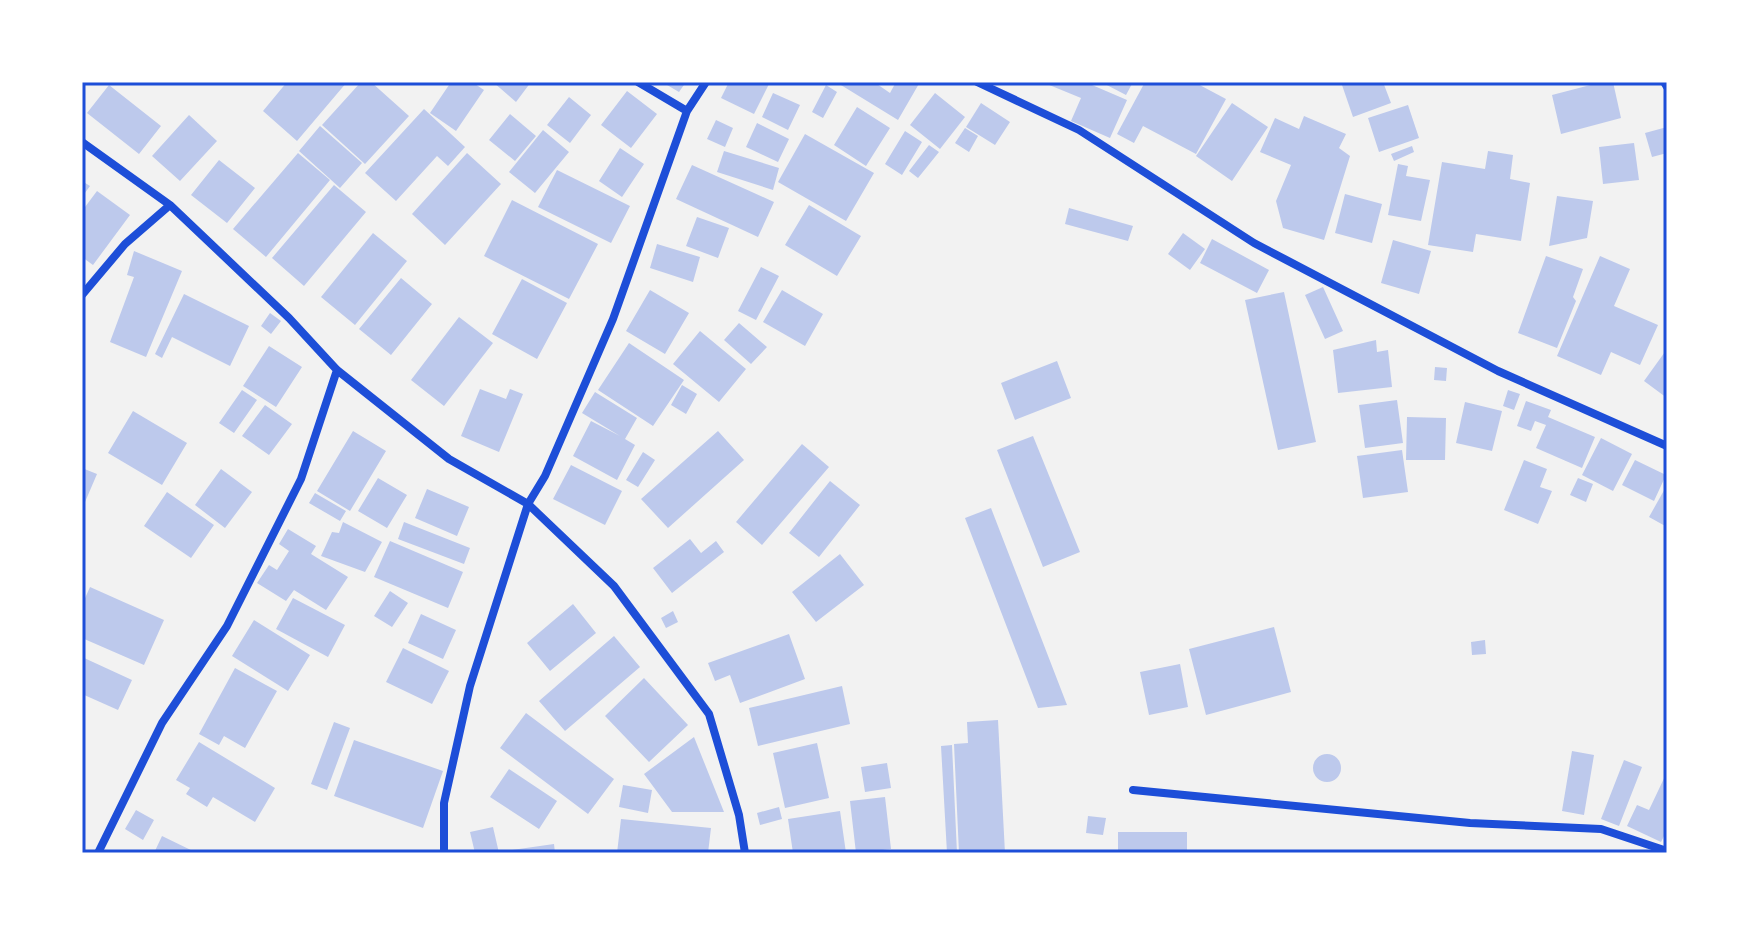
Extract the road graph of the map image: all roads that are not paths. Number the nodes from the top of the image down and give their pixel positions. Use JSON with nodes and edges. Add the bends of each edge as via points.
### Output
{"nodes":[{"id":1,"x":638,"y":82,"type":"edge"},
{"id":2,"x":706,"y":82,"type":"edge"},
{"id":3,"x":977,"y":82,"type":"edge"},
{"id":4,"x":687,"y":111,"type":"junction"},
{"id":5,"x":82,"y":142,"type":"edge"},
{"id":6,"x":170,"y":205,"type":"junction"},
{"id":7,"x":82,"y":295,"type":"edge"},
{"id":8,"x":337,"y":370,"type":"junction"},
{"id":9,"x":1667,"y":446,"type":"edge"},
{"id":10,"x":528,"y":504,"type":"junction"},
{"id":11,"x":1133,"y":790,"type":"dead end"},
{"id":12,"x":1667,"y":851,"type":"edge"},
{"id":13,"x":98,"y":853,"type":"edge"},
{"id":14,"x":444,"y":853,"type":"edge"},
{"id":15,"x":745,"y":853,"type":"edge"}],
"edges":[{"from":1,"to":4,"type":"street"},
{"from":2,"to":4,"type":"street"},
{"from":3,"to":9,"type":"street","via":[[1079,130],[1254,243],[1498,371]]},
{"from":4,"to":10,"type":"street","via":[[613,319]]},
{"from":5,"to":6,"type":"street"},
{"from":6,"to":7,"type":"street","via":[[125,244]]},
{"from":6,"to":8,"type":"street"},
{"from":8,"to":10,"type":"street","via":[[449,459]]},
{"from":8,"to":13,"type":"street","via":[[301,479],[227,626],[162,723]]},
{"from":10,"to":14,"type":"street","via":[[470,686],[444,803]]},
{"from":10,"to":15,"type":"street","via":[[614,586],[709,714]]},
{"from":11,"to":12,"type":"street","via":[[1470,823],[1601,829]]}]}
